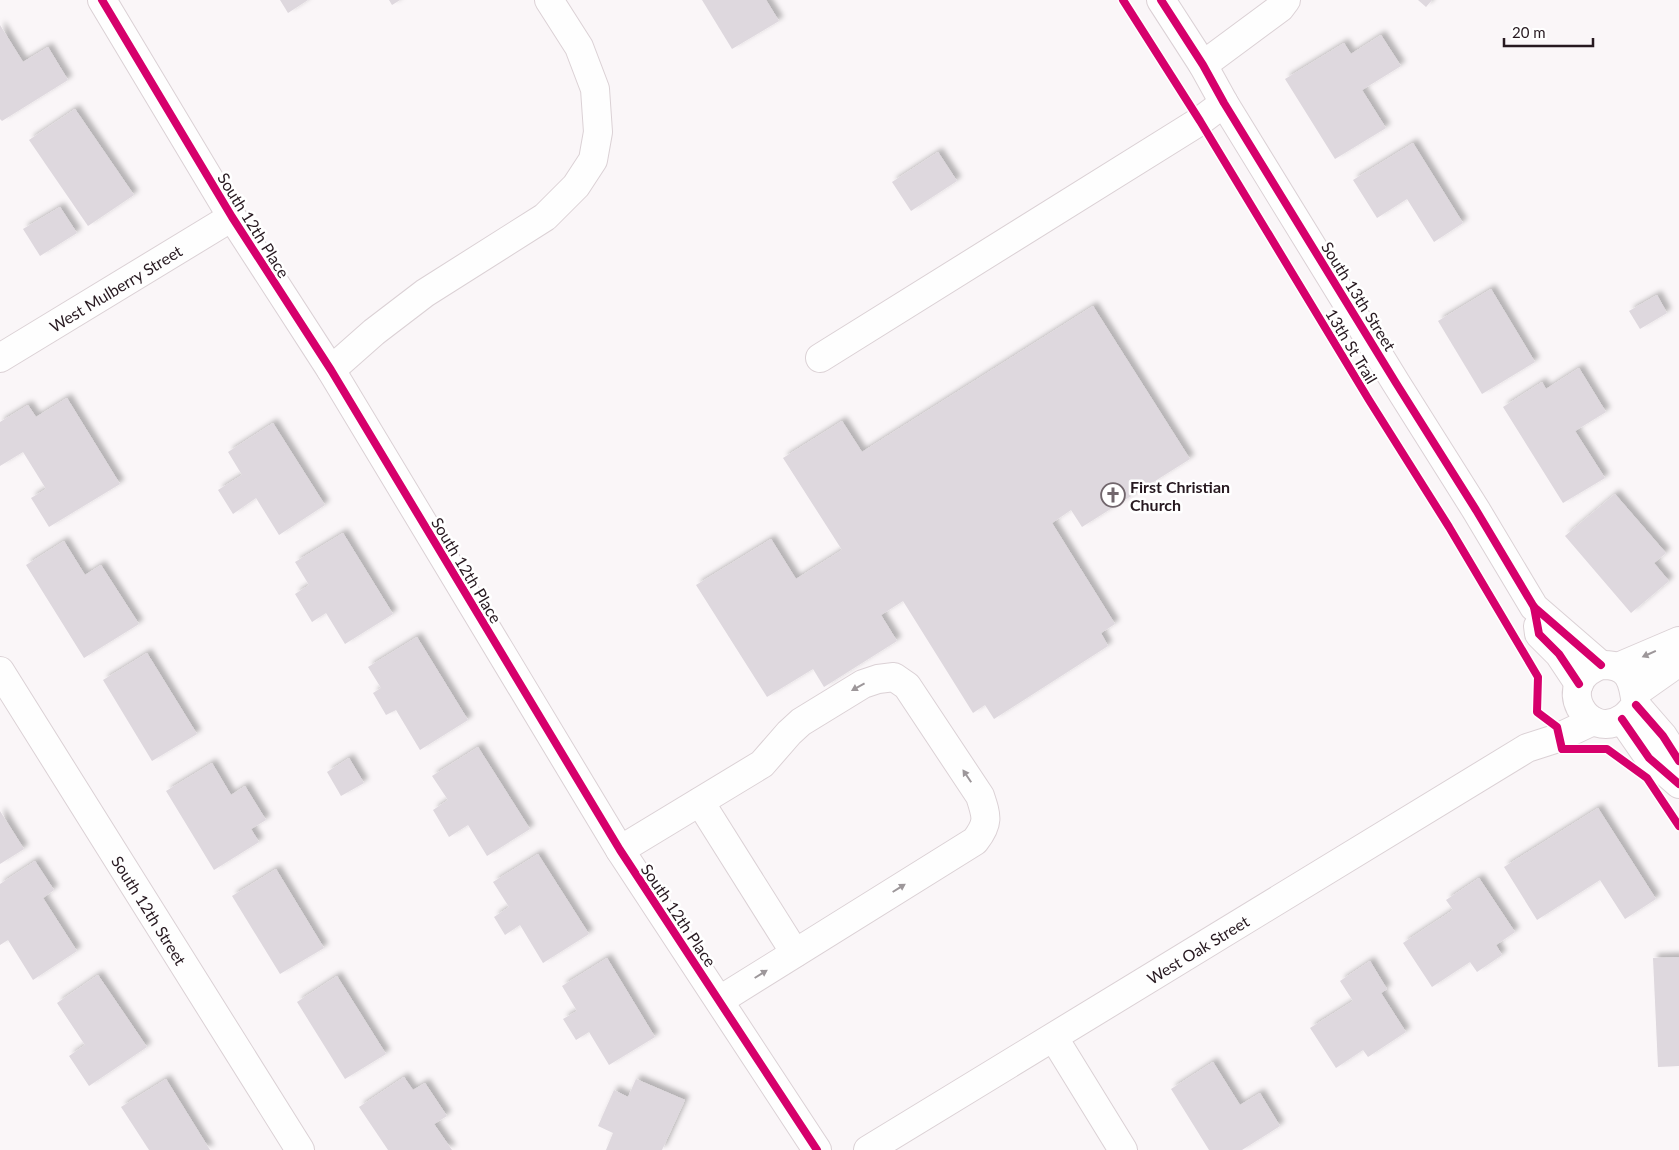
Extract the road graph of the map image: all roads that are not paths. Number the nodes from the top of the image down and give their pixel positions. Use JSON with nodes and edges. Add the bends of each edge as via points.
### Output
{"nodes":[{"id":1,"x":102,"y":0,"type":"edge"},
{"id":2,"x":549,"y":0,"type":"edge"},
{"id":3,"x":1161,"y":0,"type":"edge"},
{"id":4,"x":1286,"y":0,"type":"edge"},
{"id":5,"x":1203,"y":65,"type":"junction"},
{"id":6,"x":1224,"y":103,"type":"junction"},
{"id":7,"x":232,"y":217,"type":"junction"},
{"id":8,"x":0,"y":358,"type":"edge"},
{"id":9,"x":820,"y":358,"type":"dead end"},
{"id":10,"x":331,"y":370,"type":"junction"},
{"id":11,"x":1534,"y":607,"type":"junction"},
{"id":12,"x":1679,"y":641,"type":"edge"},
{"id":13,"x":1679,"y":662,"type":"edge"},
{"id":14,"x":1610,"y":666,"type":"junction"},
{"id":15,"x":0,"y":671,"type":"edge"},
{"id":16,"x":1578,"y":690,"type":"junction"},
{"id":17,"x":1631,"y":706,"type":"junction"},
{"id":18,"x":1593,"y":721,"type":"junction"},
{"id":19,"x":1528,"y":748,"type":"junction"},
{"id":20,"x":1679,"y":760,"type":"edge"},
{"id":21,"x":1679,"y":784,"type":"edge"},
{"id":22,"x":700,"y":802,"type":"junction"},
{"id":23,"x":620,"y":850,"type":"junction"},
{"id":24,"x":795,"y":952,"type":"junction"},
{"id":25,"x":720,"y":1000,"type":"junction"},
{"id":26,"x":1054,"y":1038,"type":"junction"},
{"id":27,"x":300,"y":1150,"type":"edge"},
{"id":28,"x":817,"y":1150,"type":"edge"},
{"id":29,"x":868,"y":1150,"type":"edge"},
{"id":30,"x":1123,"y":1150,"type":"edge"}],
"edges":[{"from":1,"to":7,"type":"street","name":"South 12th Place"},
{"from":2,"to":10,"type":"street","via":[[579,47],[595,89],[598,132],[593,160],[576,186],[545,217],[425,294],[374,332]]},
{"from":3,"to":5,"type":"street","name":"South 13th Street"},
{"from":4,"to":5,"type":"street","via":[[1280,8]]},
{"from":5,"to":6,"type":"street","name":"South 13th Street"},
{"from":6,"to":9,"type":"street"},
{"from":6,"to":11,"type":"street","name":"South 13th Street"},
{"from":7,"to":8,"type":"street","name":"West Mulberry Street"},
{"from":7,"to":10,"type":"street","name":"South 12th Place"},
{"from":10,"to":23,"type":"street","name":"South 12th Place"},
{"from":11,"to":14,"type":"street","name":"South 13th Street"},
{"from":11,"to":16,"type":"street","name":"South 13th Street","via":[[1539,634],[1559,654]]},
{"from":12,"to":14,"type":"street","one_way":true},
{"from":13,"to":17,"type":"street"},
{"from":14,"to":16,"type":"street","via":[[1588,672]]},
{"from":14,"to":17,"type":"street","via":[[1631,678]]},
{"from":15,"to":27,"type":"street","name":"South 12th Street"},
{"from":16,"to":18,"type":"street","via":[[1581,710]]},
{"from":16,"to":19,"type":"street","name":"West Oak Street"},
{"from":17,"to":18,"type":"street","via":[[1613,723]]},
{"from":17,"to":20,"type":"street","via":[[1662,736]]},
{"from":17,"to":21,"type":"street","via":[[1649,758]]},
{"from":18,"to":19,"type":"street","name":"West Oak Street"},
{"from":19,"to":26,"type":"street","name":"West Oak Street"},
{"from":22,"to":23,"type":"street"},
{"from":22,"to":24,"type":"street"},
{"from":24,"to":22,"type":"street","one_way":true,"via":[[975,841],[984,829],[986,813],[980,796],[907,686],[894,677],[863,684],[801,722],[762,764]]},
{"from":23,"to":25,"type":"street","name":"South 12th Place"},
{"from":25,"to":24,"type":"street","one_way":true},
{"from":25,"to":28,"type":"street","name":"South 12th Place"},
{"from":26,"to":29,"type":"street","name":"West Oak Street"},
{"from":26,"to":30,"type":"street"}]}
